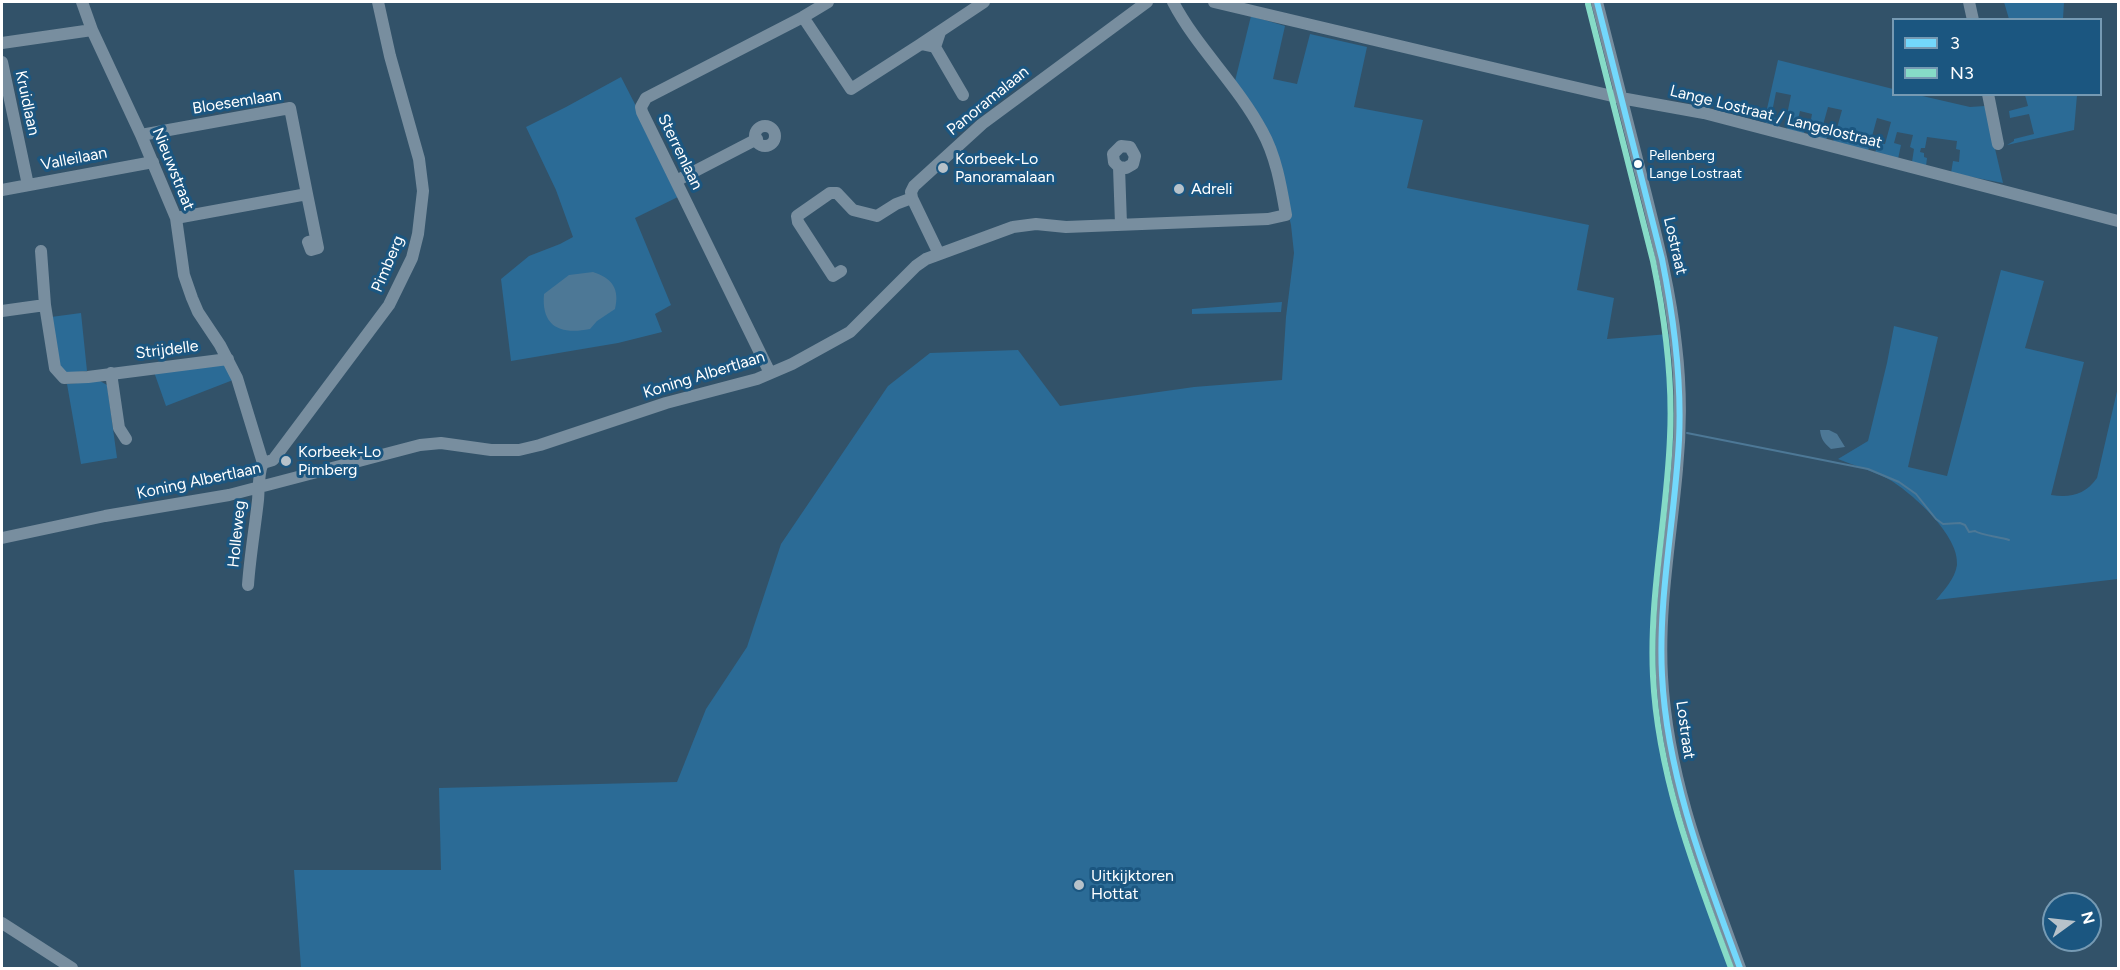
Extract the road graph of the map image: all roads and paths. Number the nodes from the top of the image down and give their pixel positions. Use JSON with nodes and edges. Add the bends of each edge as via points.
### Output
{"nodes":[{"id":1,"x":82,"y":2,"type":"edge"},
{"id":2,"x":378,"y":2,"type":"edge"},
{"id":3,"x":828,"y":2,"type":"edge"},
{"id":4,"x":984,"y":2,"type":"edge"},
{"id":5,"x":1147,"y":2,"type":"edge"},
{"id":6,"x":1173,"y":2,"type":"edge"},
{"id":7,"x":1214,"y":2,"type":"edge"},
{"id":8,"x":1597,"y":2,"type":"edge"},
{"id":9,"x":1969,"y":2,"type":"edge"},
{"id":10,"x":803,"y":17,"type":"junction"},
{"id":11,"x":1972,"y":18,"type":"edge"},
{"id":12,"x":92,"y":30,"type":"junction"},
{"id":13,"x":940,"y":32,"type":"junction"},
{"id":14,"x":2,"y":43,"type":"edge"},
{"id":15,"x":921,"y":44,"type":"junction"},
{"id":16,"x":935,"y":47,"type":"junction"},
{"id":17,"x":2,"y":62,"type":"edge"},
{"id":18,"x":963,"y":95,"type":"dead end"},
{"id":19,"x":1988,"y":96,"type":"edge"},
{"id":20,"x":1621,"y":98,"type":"junction"},
{"id":21,"x":141,"y":135,"type":"junction"},
{"id":22,"x":756,"y":139,"type":"dead end"},
{"id":23,"x":1998,"y":144,"type":"dead end"},
{"id":24,"x":153,"y":162,"type":"junction"},
{"id":25,"x":1119,"y":167,"type":"dead end"},
{"id":26,"x":676,"y":181,"type":"junction"},
{"id":27,"x":28,"y":185,"type":"junction"},
{"id":28,"x":2,"y":190,"type":"edge"},
{"id":29,"x":307,"y":194,"type":"junction"},
{"id":30,"x":912,"y":198,"type":"junction"},
{"id":31,"x":177,"y":218,"type":"junction"},
{"id":32,"x":2118,"y":221,"type":"edge"},
{"id":33,"x":1121,"y":224,"type":"junction"},
{"id":34,"x":316,"y":240,"type":"dead end"},
{"id":35,"x":41,"y":251,"type":"dead end"},
{"id":36,"x":939,"y":254,"type":"junction"},
{"id":37,"x":841,"y":271,"type":"dead end"},
{"id":38,"x":45,"y":305,"type":"junction"},
{"id":39,"x":2,"y":311,"type":"edge"},
{"id":40,"x":228,"y":359,"type":"junction"},
{"id":41,"x":111,"y":373,"type":"junction"},
{"id":42,"x":770,"y":373,"type":"junction"},
{"id":43,"x":126,"y":439,"type":"dead end"},
{"id":44,"x":262,"y":463,"type":"junction"},
{"id":45,"x":259,"y":487,"type":"junction"},
{"id":46,"x":2,"y":538,"type":"edge"},
{"id":47,"x":248,"y":585,"type":"dead end"},
{"id":48,"x":2,"y":923,"type":"edge"},
{"id":49,"x":72,"y":969,"type":"edge"},
{"id":50,"x":1740,"y":969,"type":"edge"}],
"edges":[{"from":1,"to":12,"type":"street","name":"Nieuwstraat"},
{"from":2,"to":44,"type":"street","name":"Pimberg","via":[[419,159],[423,191],[412,258],[389,305],[273,460]]},
{"from":3,"to":10,"type":"street","name":"Sterrenlaan"},
{"from":4,"to":13,"type":"street"},
{"from":5,"to":30,"type":"street","name":"Panoramalaan","via":[[982,124],[917,182],[911,190]]},
{"from":6,"to":33,"type":"street","name":"Koning Albertlaan","via":[[1262,130],[1271,149],[1286,215],[1268,219]]},
{"from":7,"to":20,"type":"street","name":"Lange Lostraat / Langelostraat"},
{"from":8,"to":20,"type":"street","name":"Lostraat"},
{"from":9,"to":11,"type":"street"},
{"from":10,"to":15,"type":"street","via":[[851,89]]},
{"from":10,"to":26,"type":"street","name":"Sterrenlaan","via":[[646,98],[642,112]]},
{"from":12,"to":14,"type":"street"},
{"from":12,"to":21,"type":"street","name":"Nieuwstraat"},
{"from":13,"to":15,"type":"street"},
{"from":13,"to":16,"type":"street"},
{"from":15,"to":16,"type":"street"},
{"from":16,"to":18,"type":"street"},
{"from":17,"to":27,"type":"street","name":"Kruidlaan"},
{"from":19,"to":23,"type":"street"},
{"from":20,"to":32,"type":"street","name":"Lange Lostraat / Langelostraat","via":[[1704,113]]},
{"from":20,"to":50,"type":"street","name":"Lostraat","via":[[1660,250],[1676,345],[1680,398],[1662,606],[1665,713],[1678,789],[1690,830]]},
{"from":21,"to":24,"type":"street","name":"Nieuwstraat"},
{"from":21,"to":29,"type":"street","name":"Bloesemlaan","via":[[290,108]]},
{"from":22,"to":26,"type":"street"},
{"from":24,"to":27,"type":"street","name":"Valleilaan"},
{"from":24,"to":31,"type":"street","name":"Nieuwstraat"},
{"from":25,"to":33,"type":"street"},
{"from":26,"to":42,"type":"street","name":"Sterrenlaan"},
{"from":27,"to":28,"type":"street","name":"Valleilaan"},
{"from":29,"to":31,"type":"street"},
{"from":29,"to":34,"type":"street","name":"Bloesemlaan","via":[[318,248],[310,250],[308,242]]},
{"from":30,"to":36,"type":"street"},
{"from":30,"to":37,"type":"street","via":[[877,216],[853,210],[837,193],[830,193],[797,216],[833,276]]},
{"from":31,"to":40,"type":"street","name":"Nieuwstraat","via":[[184,275],[192,298]]},
{"from":33,"to":36,"type":"street","name":"Koning Albertlaan","via":[[1025,225]]},
{"from":35,"to":38,"type":"street","name":"Strijdelle"},
{"from":36,"to":42,"type":"street","name":"Koning Albertlaan","via":[[916,266],[850,332]]},
{"from":38,"to":39,"type":"street"},
{"from":38,"to":41,"type":"street","name":"Strijdelle","via":[[55,368],[64,378]]},
{"from":40,"to":41,"type":"street","name":"Strijdelle"},
{"from":40,"to":44,"type":"street","name":"Nieuwstraat"},
{"from":41,"to":43,"type":"street","via":[[119,428]]},
{"from":42,"to":45,"type":"street","name":"Koning Albertlaan","via":[[519,450],[432,443]]},
{"from":44,"to":45,"type":"street","name":"Nieuwstraat"},
{"from":45,"to":46,"type":"street","name":"Koning Albertlaan"},
{"from":45,"to":47,"type":"street","name":"Holleweg"},
{"from":48,"to":49,"type":"street"}]}
